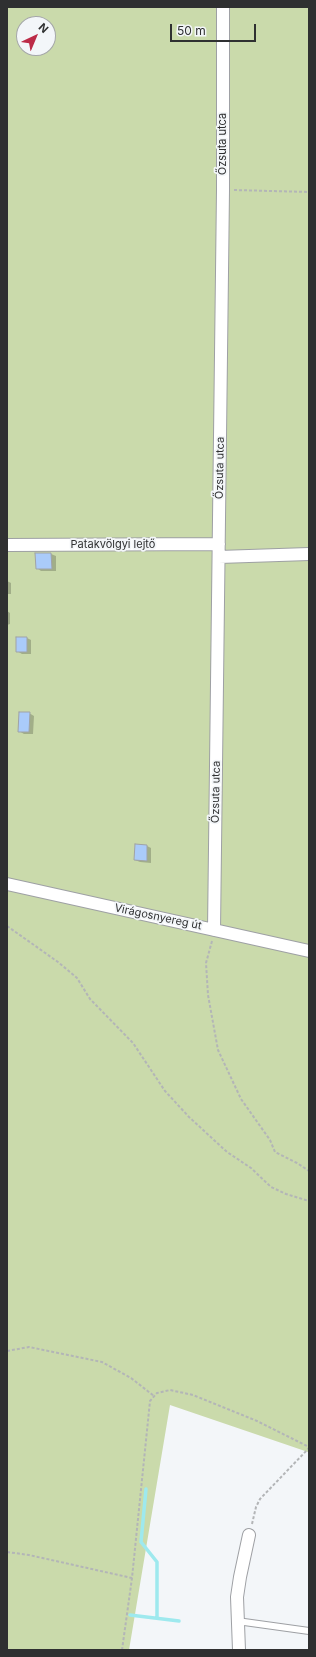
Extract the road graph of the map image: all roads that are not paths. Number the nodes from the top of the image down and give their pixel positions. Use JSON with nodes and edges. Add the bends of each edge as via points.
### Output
{"nodes":[{"id":1,"x":223,"y":7,"type":"edge"},
{"id":2,"x":7,"y":545,"type":"edge"},
{"id":3,"x":219,"y":550,"type":"junction"},
{"id":4,"x":309,"y":554,"type":"edge"},
{"id":5,"x":7,"y":884,"type":"edge"},
{"id":6,"x":214,"y":930,"type":"junction"},
{"id":7,"x":309,"y":950,"type":"edge"},
{"id":8,"x":249,"y":1535,"type":"road end"},
{"id":9,"x":237,"y":1621,"type":"junction"},
{"id":10,"x":309,"y":1631,"type":"edge"},
{"id":11,"x":239,"y":1650,"type":"edge"}],
"edges":[{"from":1,"to":3,"type":"street","name":"Őzsuta utca"},
{"from":2,"to":3,"type":"street","name":"Patakvölgyi lejtő"},
{"from":3,"to":4,"type":"street","name":"Patakvölgyi lejtő"},
{"from":3,"to":6,"type":"street","name":"Őzsuta utca"},
{"from":5,"to":6,"type":"street","name":"Virágosnyereg út"},
{"from":6,"to":7,"type":"street","name":"Virágosnyereg út"},
{"from":8,"to":9,"type":"street","via":[[237,1597]]},
{"from":9,"to":10,"type":"lane"},
{"from":9,"to":11,"type":"street"}]}
